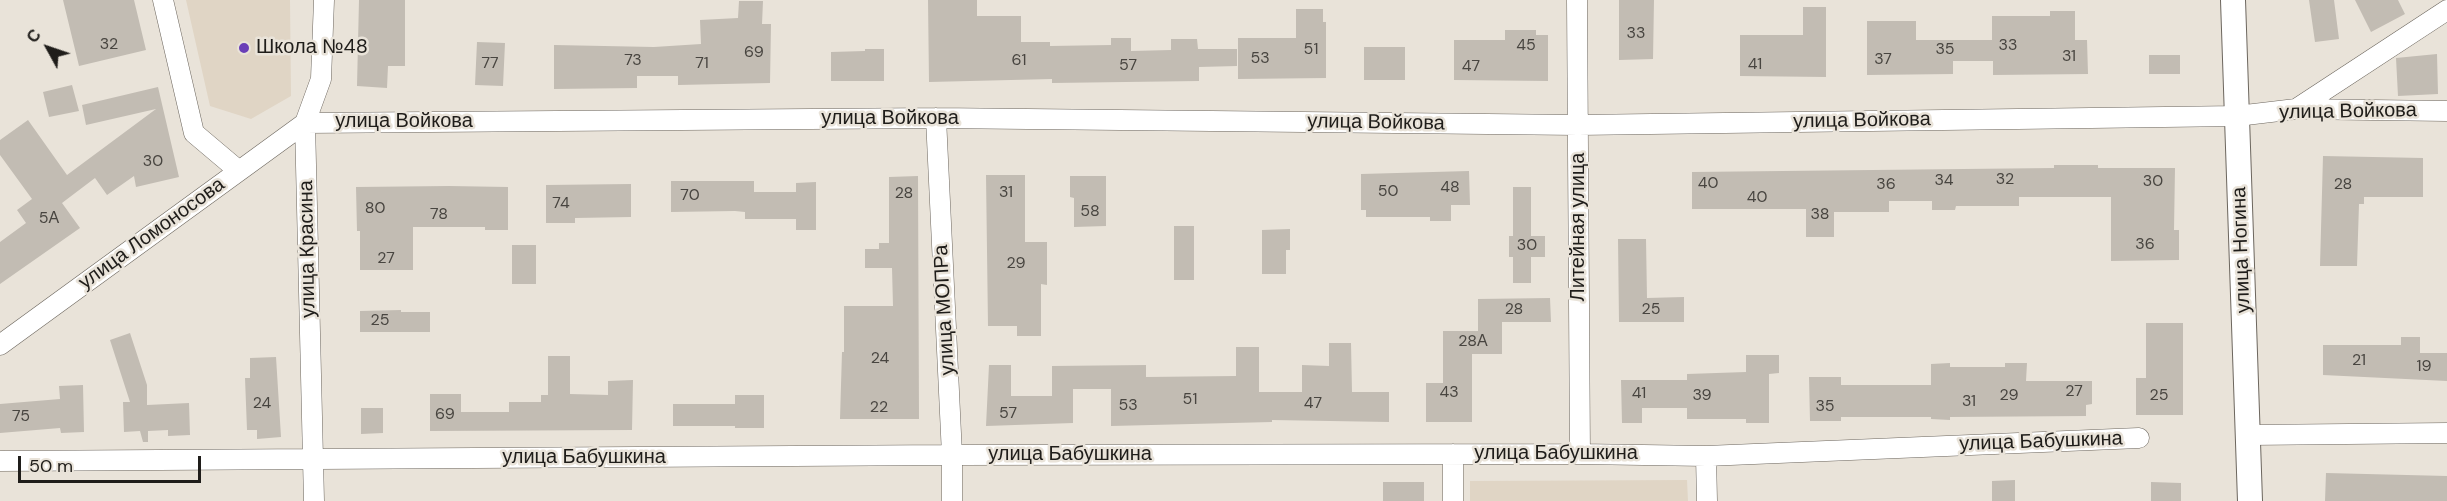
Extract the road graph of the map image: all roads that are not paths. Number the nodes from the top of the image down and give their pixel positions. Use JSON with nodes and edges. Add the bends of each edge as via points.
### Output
{"nodes":[{"id":1,"x":163,"y":0,"type":"edge"},
{"id":2,"x":324,"y":0,"type":"edge"},
{"id":3,"x":1577,"y":0,"type":"edge"},
{"id":4,"x":2233,"y":0,"type":"edge"},
{"id":5,"x":2447,"y":10,"type":"edge"},
{"id":6,"x":2296,"y":110,"type":"junction"},
{"id":7,"x":2447,"y":111,"type":"edge"},
{"id":8,"x":2237,"y":116,"type":"junction"},
{"id":9,"x":936,"y":118,"type":"junction"},
{"id":10,"x":305,"y":123,"type":"junction"},
{"id":11,"x":1578,"y":125,"type":"junction"},
{"id":12,"x":239,"y":171,"type":"junction"},
{"id":13,"x":0,"y":345,"type":"edge"},
{"id":14,"x":2447,"y":433,"type":"edge"},
{"id":15,"x":2249,"y":435,"type":"junction"},
{"id":16,"x":2139,"y":438,"type":"dead end"},
{"id":17,"x":1453,"y":454,"type":"junction"},
{"id":18,"x":1580,"y":454,"type":"junction"},
{"id":19,"x":952,"y":455,"type":"junction"},
{"id":20,"x":1706,"y":456,"type":"junction"},
{"id":21,"x":312,"y":460,"type":"junction"},
{"id":22,"x":0,"y":461,"type":"edge"},
{"id":23,"x":314,"y":501,"type":"edge"},
{"id":24,"x":952,"y":501,"type":"edge"},
{"id":25,"x":1453,"y":501,"type":"edge"},
{"id":26,"x":1707,"y":501,"type":"edge"},
{"id":27,"x":2250,"y":501,"type":"edge"}],
"edges":[{"from":1,"to":12,"type":"street","via":[[194,133]]},
{"from":2,"to":10,"type":"street","name":"улица Красина","via":[[321,79]]},
{"from":3,"to":11,"type":"street","name":"Литейная улица"},
{"from":4,"to":8,"type":"street","name":"улица Ногина"},
{"from":5,"to":6,"type":"street"},
{"from":6,"to":7,"type":"street","name":"улица Войкова"},
{"from":6,"to":8,"type":"street","name":"улица Войкова"},
{"from":8,"to":11,"type":"street","name":"улица Войкова"},
{"from":8,"to":15,"type":"street","name":"улица Ногина"},
{"from":9,"to":10,"type":"street","name":"улица Войкова"},
{"from":9,"to":11,"type":"street","name":"улица Войкова"},
{"from":9,"to":19,"type":"street","name":"улица МОПРа"},
{"from":10,"to":12,"type":"street","name":"улица Ломоносова"},
{"from":10,"to":21,"type":"street","name":"улица Красина"},
{"from":11,"to":18,"type":"street","name":"Литейная улица"},
{"from":12,"to":13,"type":"street","name":"улица Ломоносова"},
{"from":14,"to":15,"type":"street"},
{"from":15,"to":27,"type":"street","name":"улица Ногина"},
{"from":16,"to":20,"type":"street","name":"улица Бабушкина"},
{"from":17,"to":18,"type":"street","name":"улица Бабушкина"},
{"from":17,"to":19,"type":"street","name":"улица Бабушкина"},
{"from":17,"to":25,"type":"street"},
{"from":18,"to":20,"type":"street","name":"улица Бабушкина"},
{"from":19,"to":21,"type":"street","name":"улица Бабушкина"},
{"from":19,"to":24,"type":"street","name":"улица МОПРа"},
{"from":20,"to":26,"type":"street"},
{"from":21,"to":22,"type":"street","name":"улица Бабушкина"},
{"from":21,"to":23,"type":"street","name":"улица Красина"}]}
